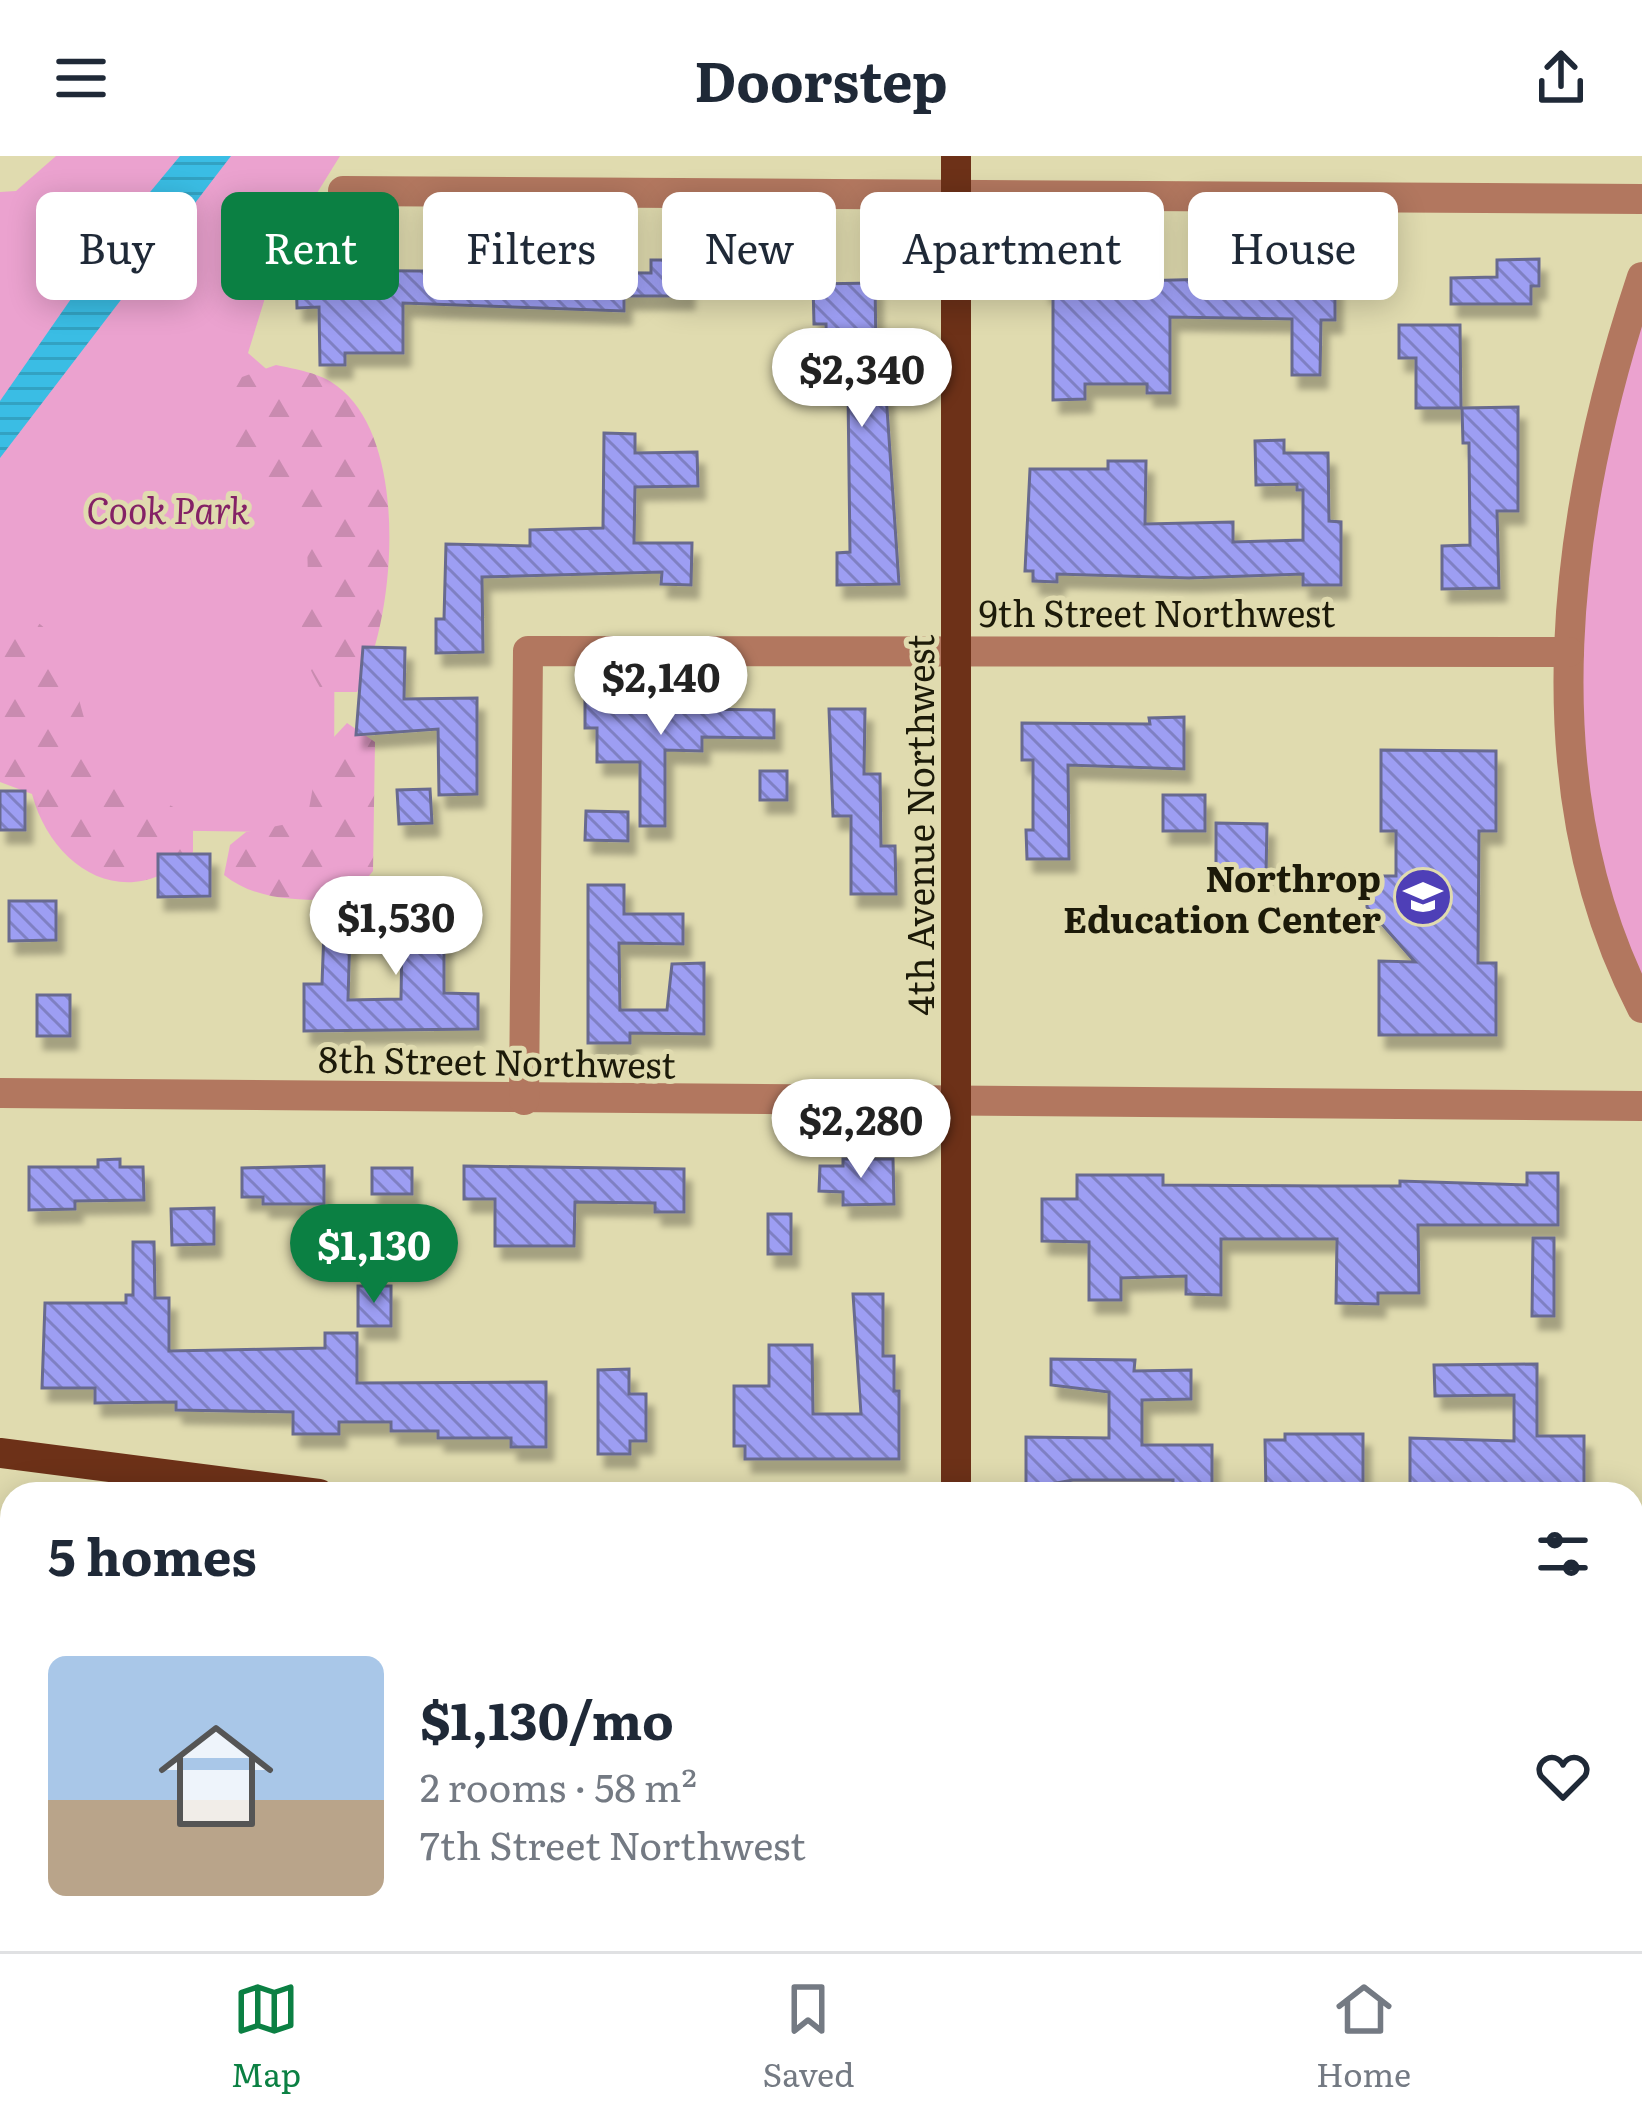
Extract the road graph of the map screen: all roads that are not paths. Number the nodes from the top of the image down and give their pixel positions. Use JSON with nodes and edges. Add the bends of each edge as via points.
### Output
{"nodes":[{"id":1,"x":956,"y":156,"type":"edge"},
{"id":2,"x":343,"y":190,"type":"dead end"},
{"id":3,"x":956,"y":192,"type":"edge"},
{"id":4,"x":860,"y":193,"type":"edge"},
{"id":5,"x":1164,"y":196,"type":"edge"},
{"id":6,"x":1642,"y":199,"type":"edge"},
{"id":7,"x":1642,"y":277,"type":"edge"},
{"id":8,"x":957,"y":300,"type":"edge"},
{"id":9,"x":959,"y":650,"type":"junction"},
{"id":10,"x":1569,"y":652,"type":"junction"},
{"id":11,"x":1642,"y":1008,"type":"edge"},
{"id":12,"x":0,"y":1093,"type":"edge"},
{"id":13,"x":524,"y":1100,"type":"junction"},
{"id":14,"x":955,"y":1104,"type":"junction"},
{"id":15,"x":1642,"y":1106,"type":"edge"},
{"id":16,"x":0,"y":1453,"type":"edge"},
{"id":17,"x":226,"y":1482,"type":"edge"},
{"id":18,"x":956,"y":1482,"type":"edge"}],
"edges":[{"from":1,"to":3,"type":"main road","name":"4th Avenue Northwest"},
{"from":2,"to":4,"type":"street"},
{"from":5,"to":6,"type":"street"},
{"from":7,"to":10,"type":"street","via":[[1589,458]]},
{"from":8,"to":9,"type":"main road","name":"4th Avenue Northwest"},
{"from":9,"to":10,"type":"street","name":"9th Street Northwest"},
{"from":9,"to":13,"type":"street","name":"9th Street Northwest","via":[[528,651]]},
{"from":9,"to":14,"type":"main road","name":"4th Avenue Northwest"},
{"from":10,"to":11,"type":"street","via":[[1571,739],[1587,844],[1614,954]]},
{"from":12,"to":13,"type":"street","name":"8th Street Northwest"},
{"from":13,"to":14,"type":"street","name":"8th Street Northwest"},
{"from":14,"to":15,"type":"street","name":"8th Street Northwest"},
{"from":14,"to":18,"type":"main road","name":"4th Avenue Northwest"},
{"from":16,"to":17,"type":"main road"}]}
